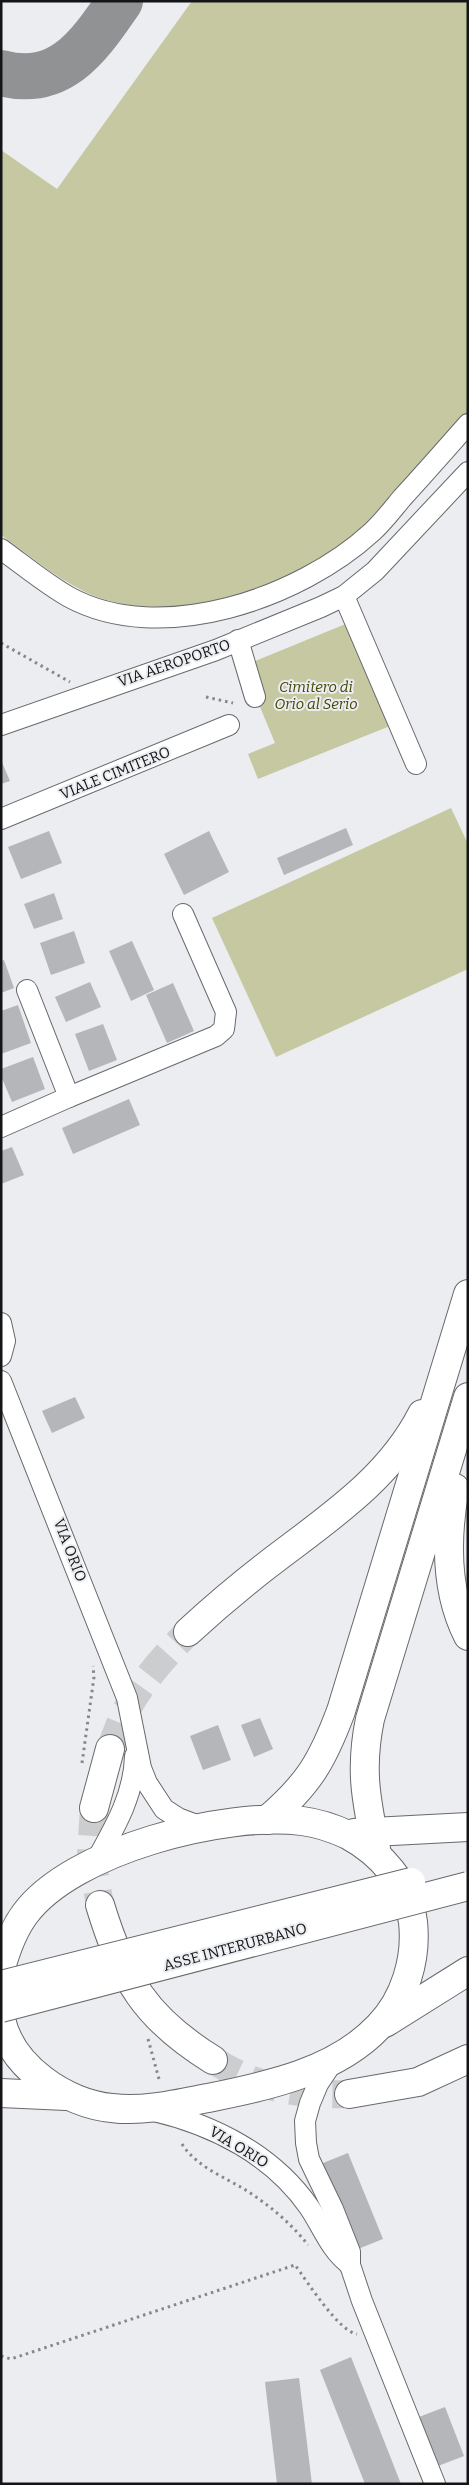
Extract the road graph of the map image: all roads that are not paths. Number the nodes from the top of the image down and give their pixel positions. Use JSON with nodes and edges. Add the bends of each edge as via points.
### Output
{"nodes":[{"id":1,"x":468,"y":424,"type":"edge"},
{"id":2,"x":468,"y":472,"type":"edge"},
{"id":3,"x":1,"y":549,"type":"edge"},
{"id":4,"x":344,"y":596,"type":"junction"},
{"id":5,"x":238,"y":640,"type":"junction"},
{"id":6,"x":255,"y":697,"type":"dead end"},
{"id":7,"x":1,"y":725,"type":"edge"},
{"id":8,"x":229,"y":725,"type":"dead end"},
{"id":9,"x":416,"y":764,"type":"dead end"},
{"id":10,"x":1,"y":820,"type":"edge"},
{"id":11,"x":183,"y":914,"type":"dead end"},
{"id":12,"x":27,"y":990,"type":"dead end"},
{"id":13,"x":69,"y":1097,"type":"junction"},
{"id":14,"x":1,"y":1127,"type":"edge"},
{"id":15,"x":468,"y":1294,"type":"edge"},
{"id":16,"x":1,"y":1324,"type":"edge"},
{"id":17,"x":1,"y":1356,"type":"edge"},
{"id":18,"x":446,"y":1368,"type":"junction"},
{"id":19,"x":1,"y":1381,"type":"edge"},
{"id":20,"x":468,"y":1397,"type":"edge"},
{"id":21,"x":468,"y":1440,"type":"edge"},
{"id":22,"x":188,"y":1632,"type":"tunnel mouth"},
{"id":23,"x":468,"y":1636,"type":"edge"},
{"id":24,"x":133,"y":1721,"type":"junction"},
{"id":25,"x":110,"y":1749,"type":"tunnel mouth"},
{"id":26,"x":94,"y":1808,"type":"tunnel mouth"},
{"id":27,"x":267,"y":1820,"type":"junction"},
{"id":28,"x":202,"y":1826,"type":"junction"},
{"id":29,"x":468,"y":1827,"type":"edge"},
{"id":30,"x":375,"y":1843,"type":"junction"},
{"id":31,"x":96,"y":1860,"type":"junction"},
{"id":32,"x":468,"y":1867,"type":"edge"},
{"id":33,"x":468,"y":1886,"type":"edge"},
{"id":34,"x":43,"y":1896,"type":"junction"},
{"id":35,"x":100,"y":1905,"type":"tunnel mouth"},
{"id":36,"x":1,"y":1916,"type":"edge"},
{"id":37,"x":1,"y":1968,"type":"edge"},
{"id":38,"x":468,"y":1971,"type":"edge"},
{"id":39,"x":1,"y":1985,"type":"edge"},
{"id":40,"x":1,"y":2008,"type":"edge"},
{"id":41,"x":1,"y":2019,"type":"edge"},
{"id":42,"x":381,"y":2024,"type":"junction"},
{"id":43,"x":335,"y":2058,"type":"junction"},
{"id":44,"x":468,"y":2059,"type":"edge"},
{"id":45,"x":212,"y":2060,"type":"tunnel mouth"},
{"id":46,"x":1,"y":2093,"type":"edge"},
{"id":47,"x":350,"y":2094,"type":"tunnel mouth"},
{"id":48,"x":70,"y":2097,"type":"junction"},
{"id":49,"x":142,"y":2108,"type":"junction"},
{"id":50,"x":350,"y":2264,"type":"junction"},
{"id":51,"x":435,"y":2484,"type":"edge"}],
"edges":[{"from":1,"to":3,"type":"street","via":[[373,532],[337,560],[280,590],[214,612],[148,618],[115,614],[69,597]]},
{"from":2,"to":4,"type":"street","name":"VIA AEROPORTO","via":[[375,570]]},
{"from":4,"to":5,"type":"street","name":"VIA AEROPORTO"},
{"from":4,"to":9,"type":"street"},
{"from":5,"to":6,"type":"street"},
{"from":5,"to":7,"type":"street","name":"VIA AEROPORTO"},
{"from":8,"to":10,"type":"street","name":"VIALE CIMITERO"},
{"from":11,"to":13,"type":"street","via":[[226,1012],[224,1029],[216,1036]]},
{"from":12,"to":13,"type":"street"},
{"from":13,"to":14,"type":"street"},
{"from":15,"to":18,"type":"highway"},
{"from":16,"to":17,"type":"street","via":[[5,1341]]},
{"from":18,"to":22,"type":"highway","via":[[416,1427],[363,1491]]},
{"from":18,"to":27,"type":"highway","via":[[341,1711],[326,1750],[302,1788]]},
{"from":19,"to":24,"type":"street","name":"VIA ORIO","via":[[127,1698]]},
{"from":20,"to":30,"type":"highway","via":[[370,1719],[363,1773]]},
{"from":21,"to":23,"type":"highway","via":[[450,1512],[448,1551],[454,1591]]},
{"from":24,"to":28,"type":"street","name":"VIA ORIO","via":[[141,1768],[156,1798],[164,1809],[178,1818]]},
{"from":24,"to":31,"type":"street","name":"VIA ORIO","via":[[134,1767],[130,1789]]},
{"from":25,"to":26,"type":"highway"},
{"from":27,"to":28,"type":"highway"},
{"from":27,"to":30,"type":"highway","via":[[320,1824]]},
{"from":28,"to":31,"type":"highway"},
{"from":29,"to":30,"type":"highway"},
{"from":30,"to":42,"type":"highway","via":[[404,1891],[414,1930],[411,1966],[405,1986]]},
{"from":31,"to":34,"type":"highway"},
{"from":32,"to":39,"type":"highway","name":"ASSE INTERURBANO","bridge":true},
{"from":33,"to":40,"type":"highway","name":"ASSE INTERURBANO","bridge":true},
{"from":34,"to":36,"type":"highway"},
{"from":34,"to":37,"type":"highway","via":[[25,1914]]},
{"from":35,"to":45,"type":"highway","via":[[119,1961],[138,1997],[174,2035]]},
{"from":38,"to":42,"type":"highway","via":[[393,2020]]},
{"from":41,"to":48,"type":"highway","via":[[25,2063],[36,2075]]},
{"from":42,"to":43,"type":"highway","via":[[366,2039]]},
{"from":43,"to":49,"type":"highway","via":[[308,2072],[250,2089]]},
{"from":43,"to":50,"type":"street","name":"VIA ORIO","via":[[310,2103],[305,2121],[306,2144],[309,2159],[350,2252]]},
{"from":44,"to":47,"type":"highway","via":[[418,2082]]},
{"from":46,"to":48,"type":"highway"},
{"from":48,"to":49,"type":"highway","via":[[112,2108]]},
{"from":49,"to":50,"type":"street","name":"VIA ORIO","via":[[209,2128],[265,2159],[292,2186],[339,2256]]},
{"from":50,"to":51,"type":"street","name":"VIA ORIO"}]}
